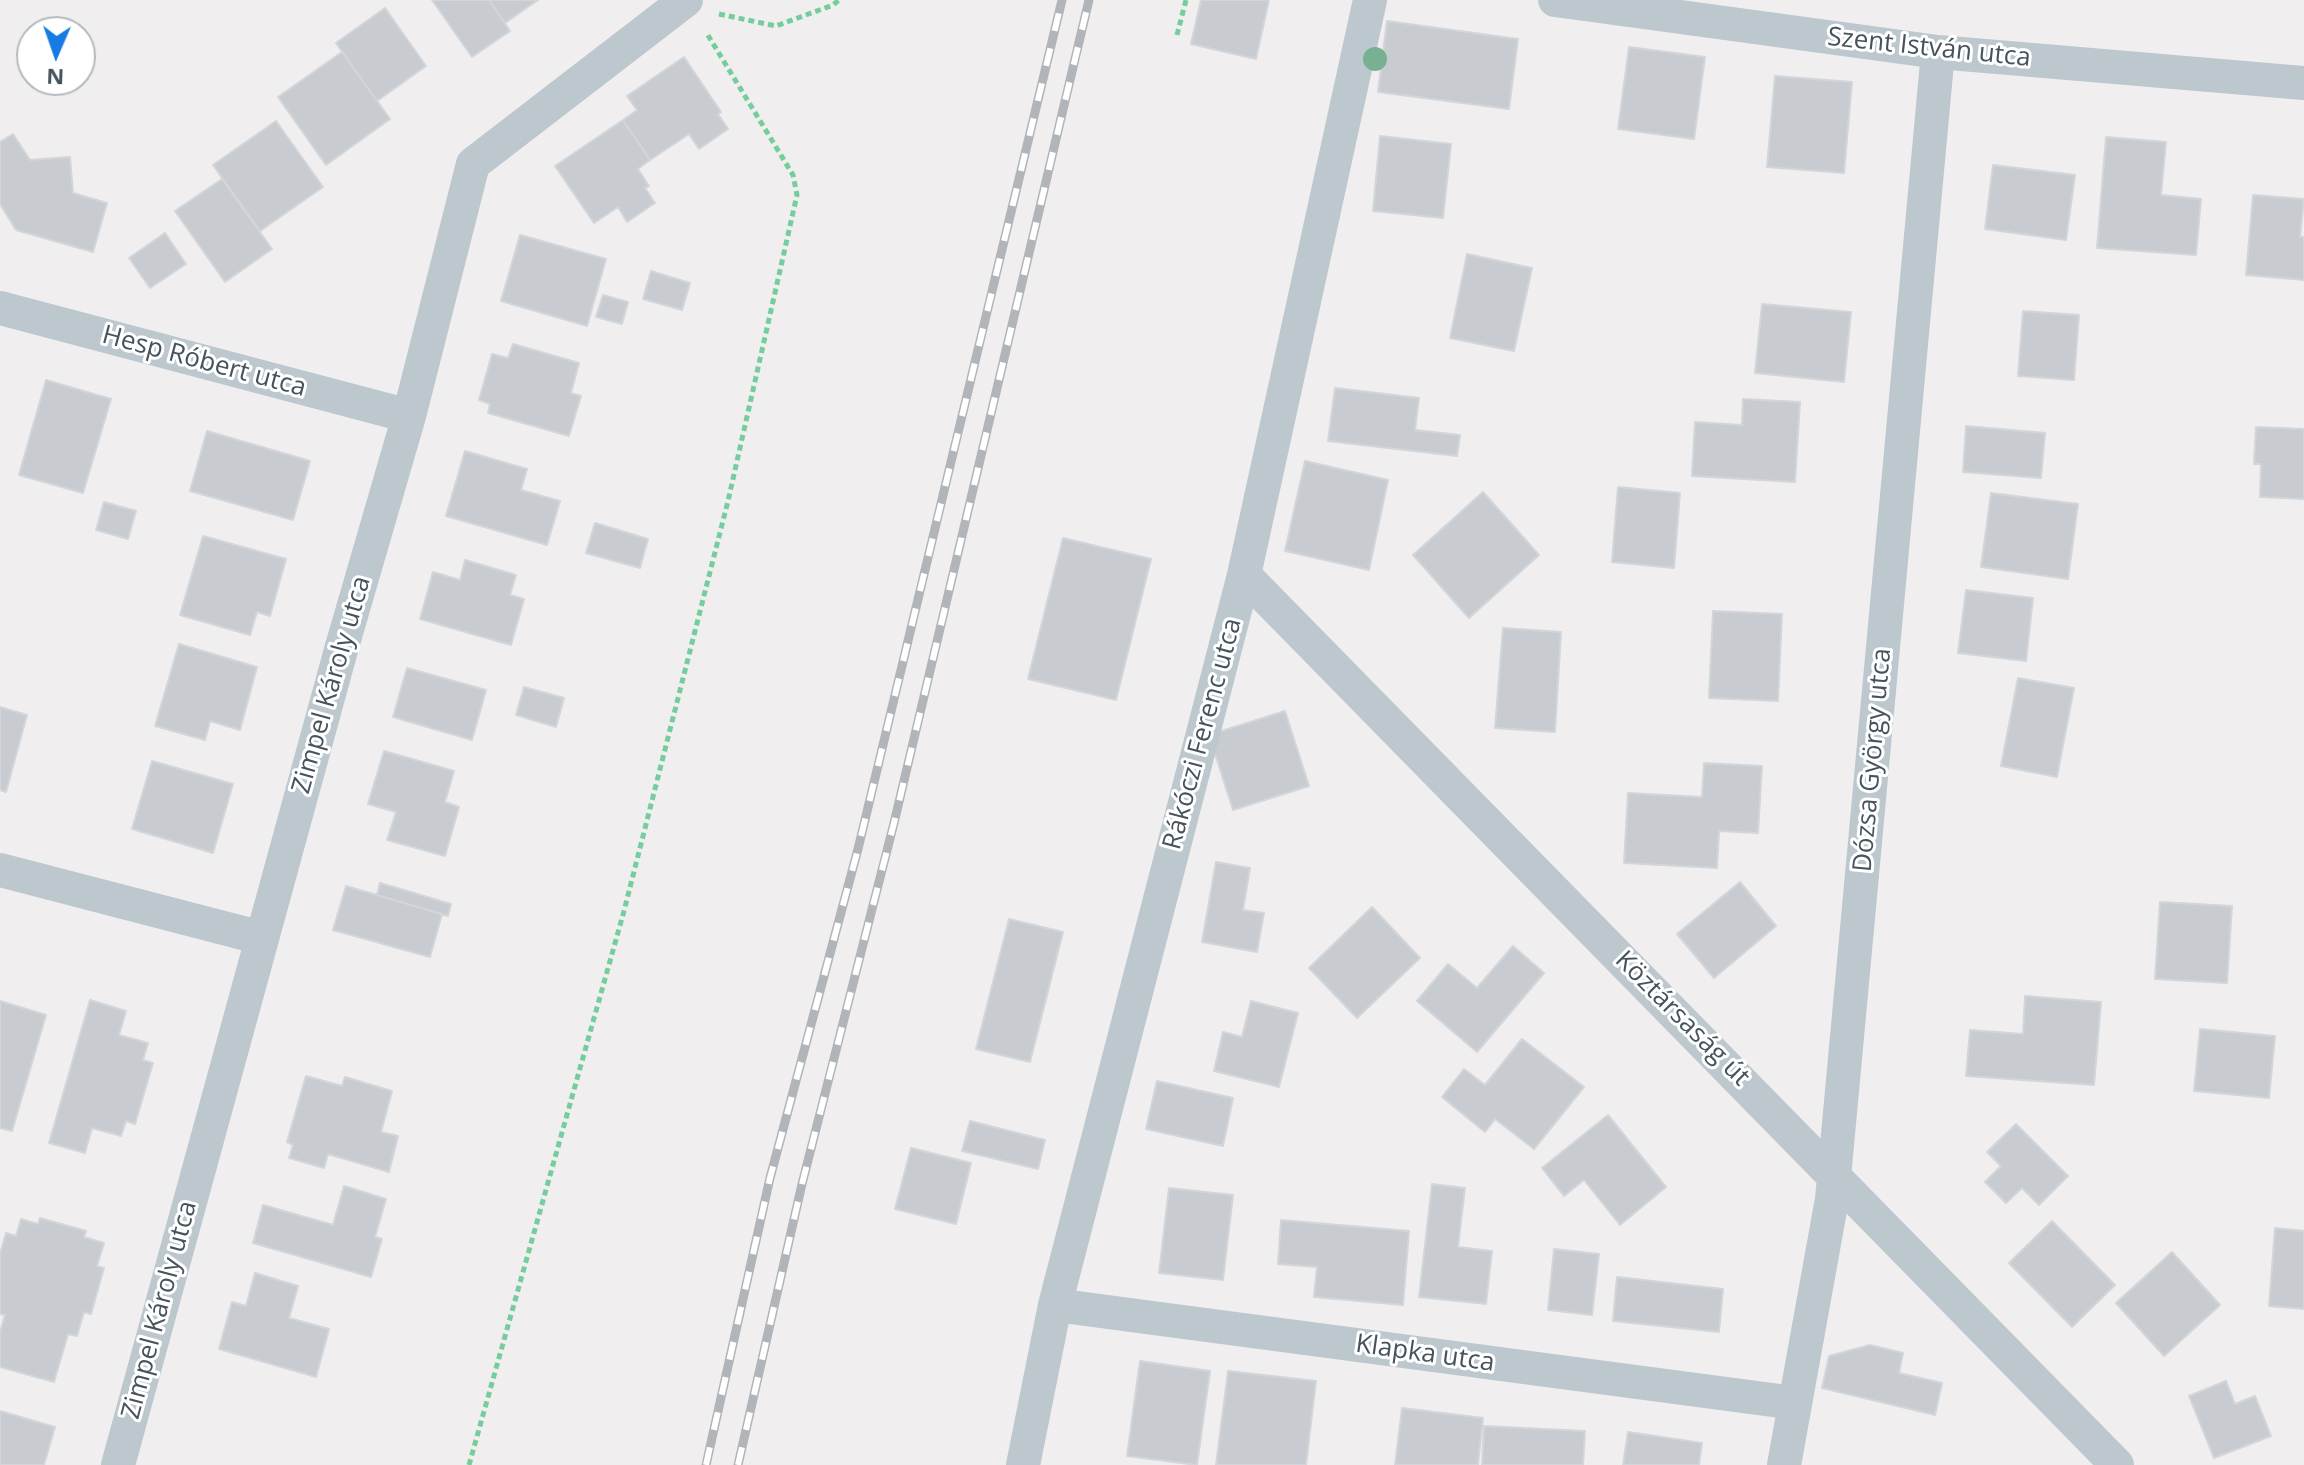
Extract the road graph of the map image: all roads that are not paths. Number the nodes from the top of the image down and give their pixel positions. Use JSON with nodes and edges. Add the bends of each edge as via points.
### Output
{"nodes":[{"id":1,"x":1370,"y":0,"type":"edge"},
{"id":2,"x":1555,"y":0,"type":"edge"},
{"id":3,"x":701,"y":13,"type":"edge"},
{"id":4,"x":1938,"y":52,"type":"junction"},
{"id":5,"x":2304,"y":83,"type":"edge"},
{"id":6,"x":0,"y":308,"type":"edge"},
{"id":7,"x":409,"y":416,"type":"junction"},
{"id":8,"x":1244,"y":575,"type":"junction"},
{"id":9,"x":0,"y":870,"type":"edge"},
{"id":10,"x":262,"y":938,"type":"junction"},
{"id":11,"x":1834,"y":1174,"type":"junction"},
{"id":12,"x":1055,"y":1305,"type":"junction"},
{"id":13,"x":1795,"y":1403,"type":"junction"},
{"id":14,"x":118,"y":1465,"type":"edge"},
{"id":15,"x":1023,"y":1465,"type":"edge"},
{"id":16,"x":1784,"y":1465,"type":"edge"},
{"id":17,"x":2117,"y":1465,"type":"edge"}],
"edges":[{"from":1,"to":8,"type":"street","name":"Rákóczi Ferenc utca"},
{"from":2,"to":4,"type":"street","name":"Szent István utca"},
{"from":3,"to":7,"type":"street","name":"Zimpel Károly utca","via":[[473,164]]},
{"from":4,"to":5,"type":"street","name":"Szent István utca"},
{"from":4,"to":11,"type":"street","name":"Dózsa György utca"},
{"from":6,"to":7,"type":"street","name":"Hesp Róbert utca"},
{"from":7,"to":10,"type":"street","name":"Zimpel Károly utca"},
{"from":8,"to":11,"type":"street","name":"Köztársaság út"},
{"from":8,"to":12,"type":"street","name":"Rákóczi Ferenc utca"},
{"from":9,"to":10,"type":"street"},
{"from":10,"to":14,"type":"street","name":"Zimpel Károly utca"},
{"from":11,"to":13,"type":"street","name":"Dózsa György utca"},
{"from":11,"to":17,"type":"street","name":"Köztársaság út"},
{"from":12,"to":13,"type":"street","name":"Klapka utca"},
{"from":12,"to":15,"type":"street","name":"Rákóczi Ferenc utca"},
{"from":13,"to":16,"type":"street","name":"Dózsa György utca"}]}
